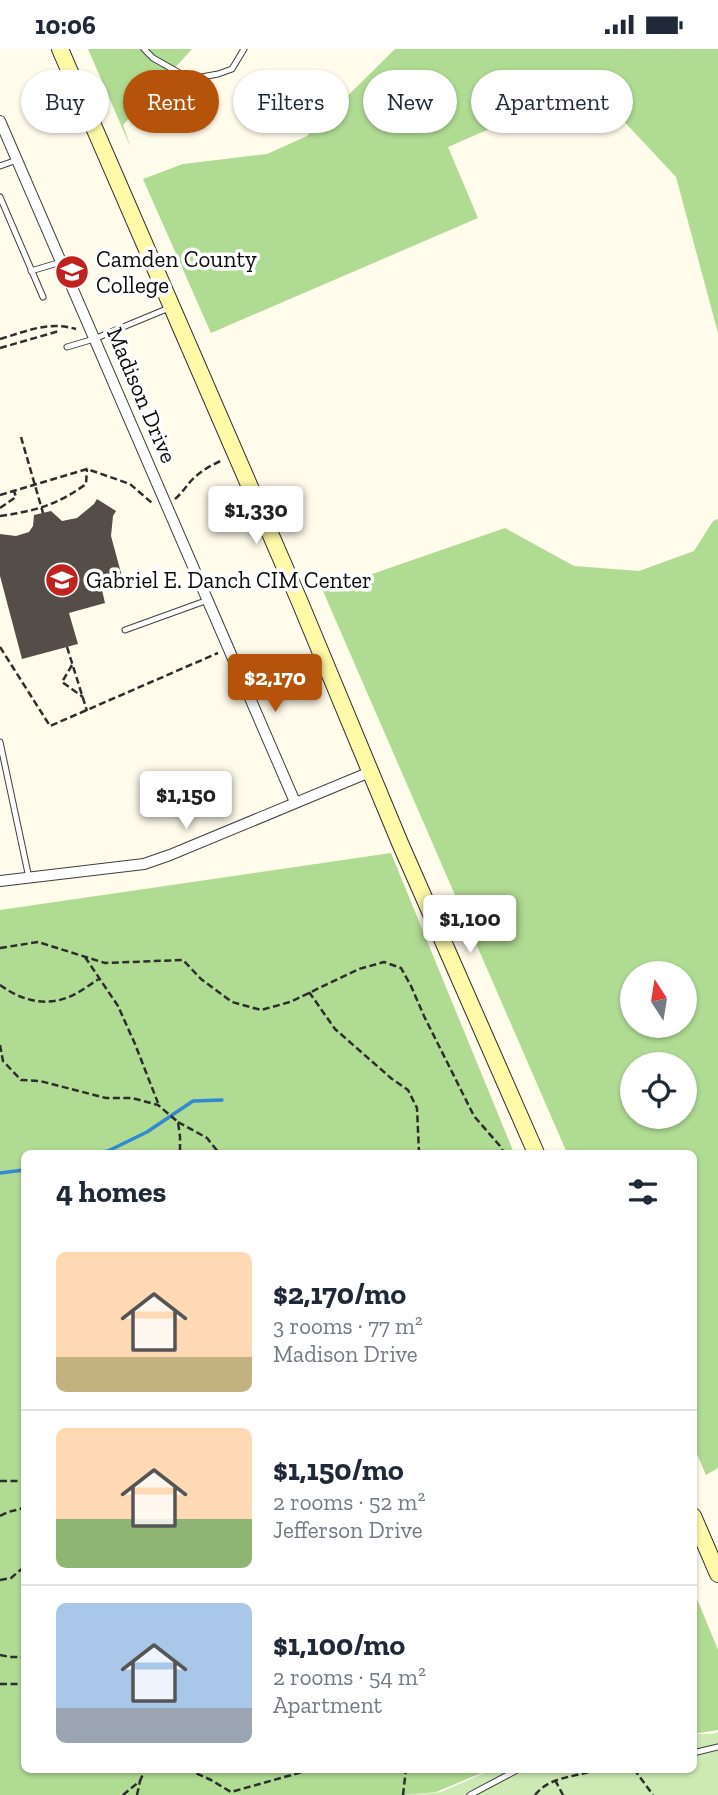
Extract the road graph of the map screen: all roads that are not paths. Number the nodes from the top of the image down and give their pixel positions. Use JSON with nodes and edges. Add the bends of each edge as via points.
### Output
{"nodes":[{"id":1,"x":60,"y":49,"type":"edge"},
{"id":2,"x":144,"y":49,"type":"edge"},
{"id":3,"x":244,"y":49,"type":"edge"},
{"id":4,"x":0,"y":121,"type":"edge"},
{"id":5,"x":17,"y":159,"type":"junction"},
{"id":6,"x":0,"y":166,"type":"edge"},
{"id":7,"x":0,"y":197,"type":"edge"},
{"id":8,"x":61,"y":263,"type":"junction"},
{"id":9,"x":31,"y":271,"type":"junction"},
{"id":10,"x":43,"y":297,"type":"dead end"},
{"id":11,"x":172,"y":307,"type":"junction"},
{"id":12,"x":94,"y":339,"type":"junction"},
{"id":13,"x":68,"y":347,"type":"dead end"},
{"id":14,"x":208,"y":600,"type":"junction"},
{"id":15,"x":125,"y":630,"type":"dead end"},
{"id":16,"x":0,"y":742,"type":"edge"},
{"id":17,"x":370,"y":772,"type":"junction"},
{"id":18,"x":295,"y":802,"type":"junction"},
{"id":19,"x":29,"y":877,"type":"junction"},
{"id":20,"x":0,"y":881,"type":"edge"},
{"id":21,"x":535,"y":1150,"type":"edge"},
{"id":22,"x":697,"y":1525,"type":"edge"},
{"id":23,"x":718,"y":1574,"type":"edge"},
{"id":24,"x":718,"y":1747,"type":"edge"},
{"id":25,"x":697,"y":1752,"type":"edge"},
{"id":26,"x":511,"y":1773,"type":"edge"},
{"id":27,"x":470,"y":1795,"type":"edge"}],
"edges":[{"from":1,"to":11,"type":"street"},
{"from":2,"to":3,"type":"lane","via":[[183,75],[196,78],[232,69]]},
{"from":4,"to":5,"type":"street","name":"Madison Drive"},
{"from":5,"to":6,"type":"lane"},
{"from":5,"to":8,"type":"street","name":"Madison Drive"},
{"from":7,"to":9,"type":"lane"},
{"from":8,"to":9,"type":"lane"},
{"from":8,"to":12,"type":"street","name":"Madison Drive"},
{"from":9,"to":10,"type":"lane"},
{"from":11,"to":12,"type":"lane"},
{"from":11,"to":17,"type":"street"},
{"from":12,"to":13,"type":"lane"},
{"from":12,"to":14,"type":"street","name":"Madison Drive"},
{"from":14,"to":15,"type":"lane"},
{"from":14,"to":18,"type":"street","name":"Madison Drive"},
{"from":16,"to":19,"type":"lane"},
{"from":17,"to":18,"type":"street"},
{"from":17,"to":21,"type":"street"},
{"from":18,"to":19,"type":"street","via":[[144,864]]},
{"from":19,"to":20,"type":"street"},
{"from":22,"to":23,"type":"street"},
{"from":24,"to":25,"type":"lane"},
{"from":26,"to":27,"type":"lane"}]}
